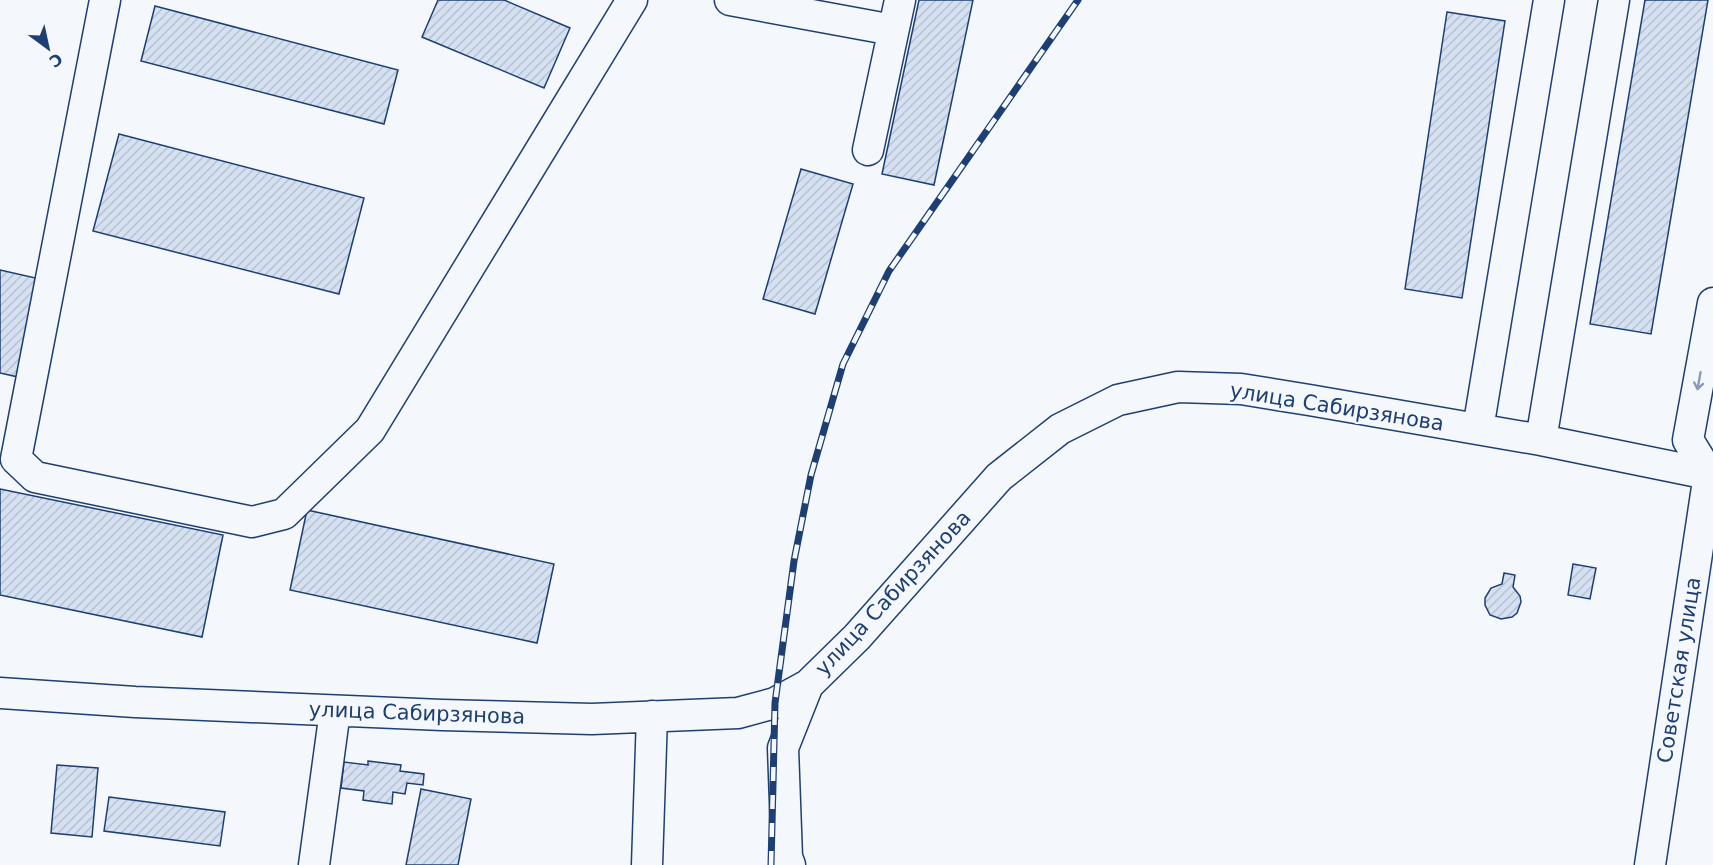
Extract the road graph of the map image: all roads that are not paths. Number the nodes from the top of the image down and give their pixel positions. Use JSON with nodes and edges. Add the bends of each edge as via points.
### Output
{"nodes":[{"id":1,"x":105,"y":0,"type":"edge"},
{"id":2,"x":632,"y":0,"type":"edge"},
{"id":3,"x":730,"y":0,"type":"edge"},
{"id":4,"x":900,"y":0,"type":"edge"},
{"id":5,"x":1548,"y":0,"type":"edge"},
{"id":6,"x":1614,"y":0,"type":"edge"},
{"id":7,"x":893,"y":30,"type":"junction"},
{"id":8,"x":868,"y":150,"type":"dead end"},
{"id":9,"x":1713,"y":303,"type":"edge"},
{"id":10,"x":1478,"y":429,"type":"junction"},
{"id":11,"x":1541,"y":440,"type":"junction"},
{"id":12,"x":1712,"y":473,"type":"edge"},
{"id":13,"x":808,"y":685,"type":"junction"},
{"id":14,"x":0,"y":693,"type":"edge"},
{"id":15,"x":335,"y":711,"type":"junction"},
{"id":16,"x":652,"y":716,"type":"junction"},
{"id":17,"x":314,"y":865,"type":"edge"},
{"id":18,"x":647,"y":865,"type":"edge"},
{"id":19,"x":790,"y":865,"type":"edge"},
{"id":20,"x":1650,"y":865,"type":"edge"}],
"edges":[{"from":1,"to":2,"type":"street","via":[[16,459],[35,477],[252,522],[284,514],[370,430]]},
{"from":3,"to":7,"type":"street"},
{"from":4,"to":7,"type":"street"},
{"from":5,"to":10,"type":"street"},
{"from":6,"to":11,"type":"street"},
{"from":7,"to":8,"type":"street"},
{"from":9,"to":12,"type":"street","one_way":true,"via":[[1688,441]]},
{"from":10,"to":11,"type":"street","name":"улица Сабирзянова"},
{"from":10,"to":13,"type":"street","name":"улица Сабирзянова","via":[[1241,389],[1178,387],[1118,400],[1060,429],[999,477],[857,637]]},
{"from":11,"to":12,"type":"street","name":"улица Сабирзянова"},
{"from":12,"to":20,"type":"street","name":"Советская улица"},
{"from":13,"to":16,"type":"street","name":"улица Сабирзянова","via":[[775,703],[738,713]]},
{"from":13,"to":19,"type":"street","via":[[783,748]]},
{"from":14,"to":15,"type":"street","name":"улица Сабирзянова"},
{"from":15,"to":16,"type":"street","name":"улица Сабирзянова"},
{"from":15,"to":17,"type":"street"},
{"from":16,"to":18,"type":"street"}]}
